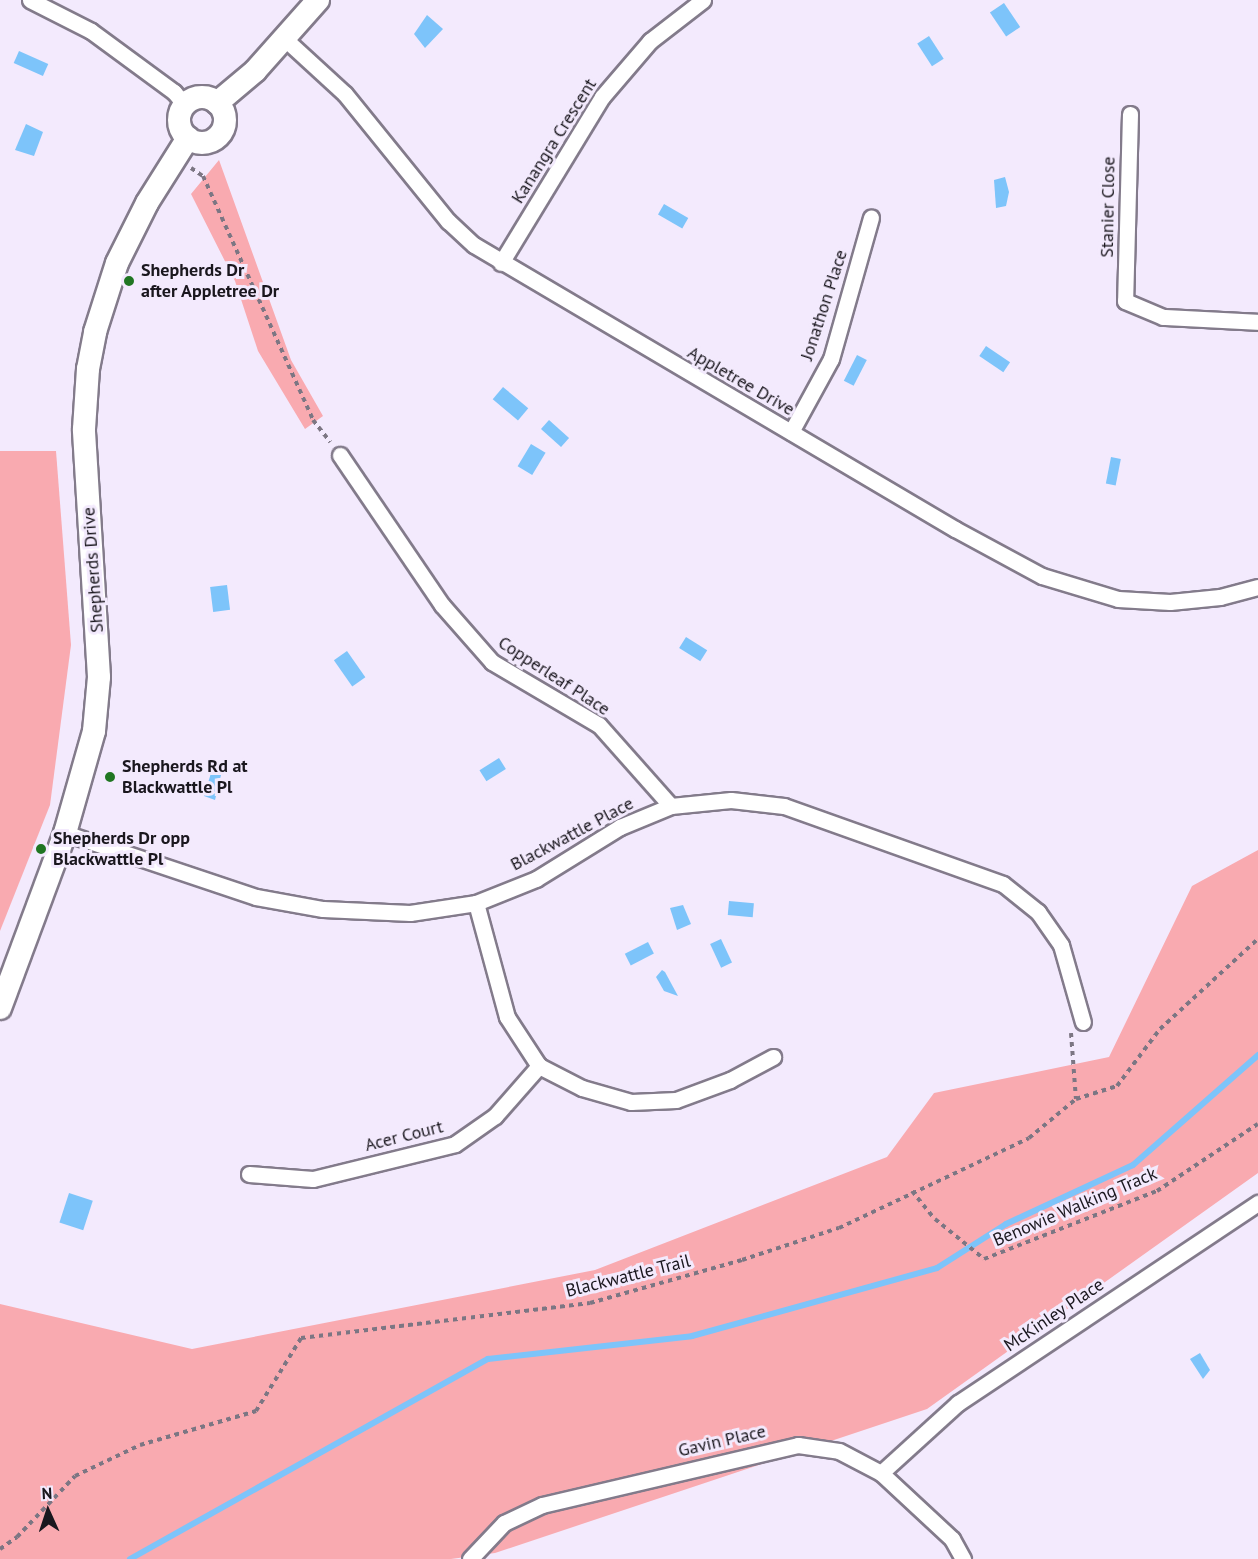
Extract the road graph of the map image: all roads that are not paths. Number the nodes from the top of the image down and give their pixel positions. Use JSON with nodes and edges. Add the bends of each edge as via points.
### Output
{"nodes":[{"id":1,"x":30,"y":0,"type":"edge"},
{"id":2,"x":318,"y":0,"type":"edge"},
{"id":3,"x":703,"y":0,"type":"edge"},
{"id":4,"x":59,"y":5,"type":"edge"},
{"id":5,"x":285,"y":39,"type":"junction"},
{"id":6,"x":217,"y":103,"type":"junction"},
{"id":7,"x":185,"y":105,"type":"junction"},
{"id":8,"x":1130,"y":114,"type":"dead end"},
{"id":9,"x":188,"y":138,"type":"junction"},
{"id":10,"x":871,"y":218,"type":"dead end"},
{"id":11,"x":501,"y":263,"type":"junction"},
{"id":12,"x":1258,"y":322,"type":"edge"},
{"id":13,"x":791,"y":432,"type":"junction"},
{"id":14,"x":340,"y":455,"type":"road end"},
{"id":15,"x":1258,"y":587,"type":"edge"},
{"id":16,"x":671,"y":806,"type":"junction"},
{"id":17,"x":65,"y":833,"type":"junction"},
{"id":18,"x":476,"y":903,"type":"junction"},
{"id":19,"x":0,"y":1008,"type":"edge"},
{"id":20,"x":1083,"y":1022,"type":"road end"},
{"id":21,"x":773,"y":1057,"type":"dead end"},
{"id":22,"x":539,"y":1066,"type":"junction"},
{"id":23,"x":249,"y":1174,"type":"dead end"},
{"id":24,"x":1258,"y":1203,"type":"edge"},
{"id":25,"x":881,"y":1473,"type":"junction"},
{"id":26,"x":470,"y":1559,"type":"edge"},
{"id":27,"x":963,"y":1559,"type":"edge"}],
"edges":[{"from":1,"to":4,"type":"street"},
{"from":2,"to":5,"type":"main road"},
{"from":3,"to":11,"type":"street","name":"Kanangra Crescent","via":[[650,41],[602,97]]},
{"from":4,"to":7,"type":"street","via":[[164,84]]},
{"from":5,"to":6,"type":"main road"},
{"from":5,"to":11,"type":"street","name":"Appletree Drive","via":[[345,94],[448,221]]},
{"from":6,"to":7,"type":"main road","via":[[204,97]]},
{"from":6,"to":9,"type":"main road","via":[[225,117],[222,132],[210,142]]},
{"from":7,"to":9,"type":"main road","via":[[179,118]]},
{"from":8,"to":12,"type":"street","name":"Stanier Close","via":[[1125,301],[1163,317]]},
{"from":9,"to":17,"type":"main road","name":"Shepherds Drive","via":[[117,263],[95,332],[88,369],[85,449],[97,611],[98,695],[88,759]]},
{"from":10,"to":13,"type":"street","name":"Jonathon Place","via":[[831,359]]},
{"from":11,"to":13,"type":"street","name":"Appletree Drive"},
{"from":13,"to":15,"type":"street","name":"Appletree Drive","via":[[1022,566],[1080,590],[1118,600],[1170,602],[1220,597]]},
{"from":14,"to":16,"type":"street","name":"Copperleaf Place","via":[[442,605],[492,662],[598,725]]},
{"from":16,"to":18,"type":"street","name":"Blackwattle Place","via":[[620,827],[536,879]]},
{"from":16,"to":20,"type":"street","name":"Blackwattle Place","via":[[731,800],[784,806],[1003,884],[1038,912],[1061,945]]},
{"from":17,"to":18,"type":"street","name":"Blackwattle Place","via":[[256,897],[323,909],[410,913]]},
{"from":17,"to":19,"type":"main road","name":"Shepherds Drive"},
{"from":18,"to":22,"type":"street","via":[[507,1017]]},
{"from":21,"to":22,"type":"street","via":[[730,1080],[676,1100],[631,1102],[582,1088]]},
{"from":22,"to":23,"type":"street","name":"Acer Court","via":[[495,1116],[455,1144],[313,1179]]},
{"from":24,"to":25,"type":"street","name":"McKinley Place","via":[[958,1402]]},
{"from":25,"to":26,"type":"street","name":"Gavin Place","via":[[838,1451],[798,1445],[753,1453],[542,1505],[504,1523]]},
{"from":25,"to":27,"type":"street","name":"Gavin Place","via":[[952,1539]]}]}
